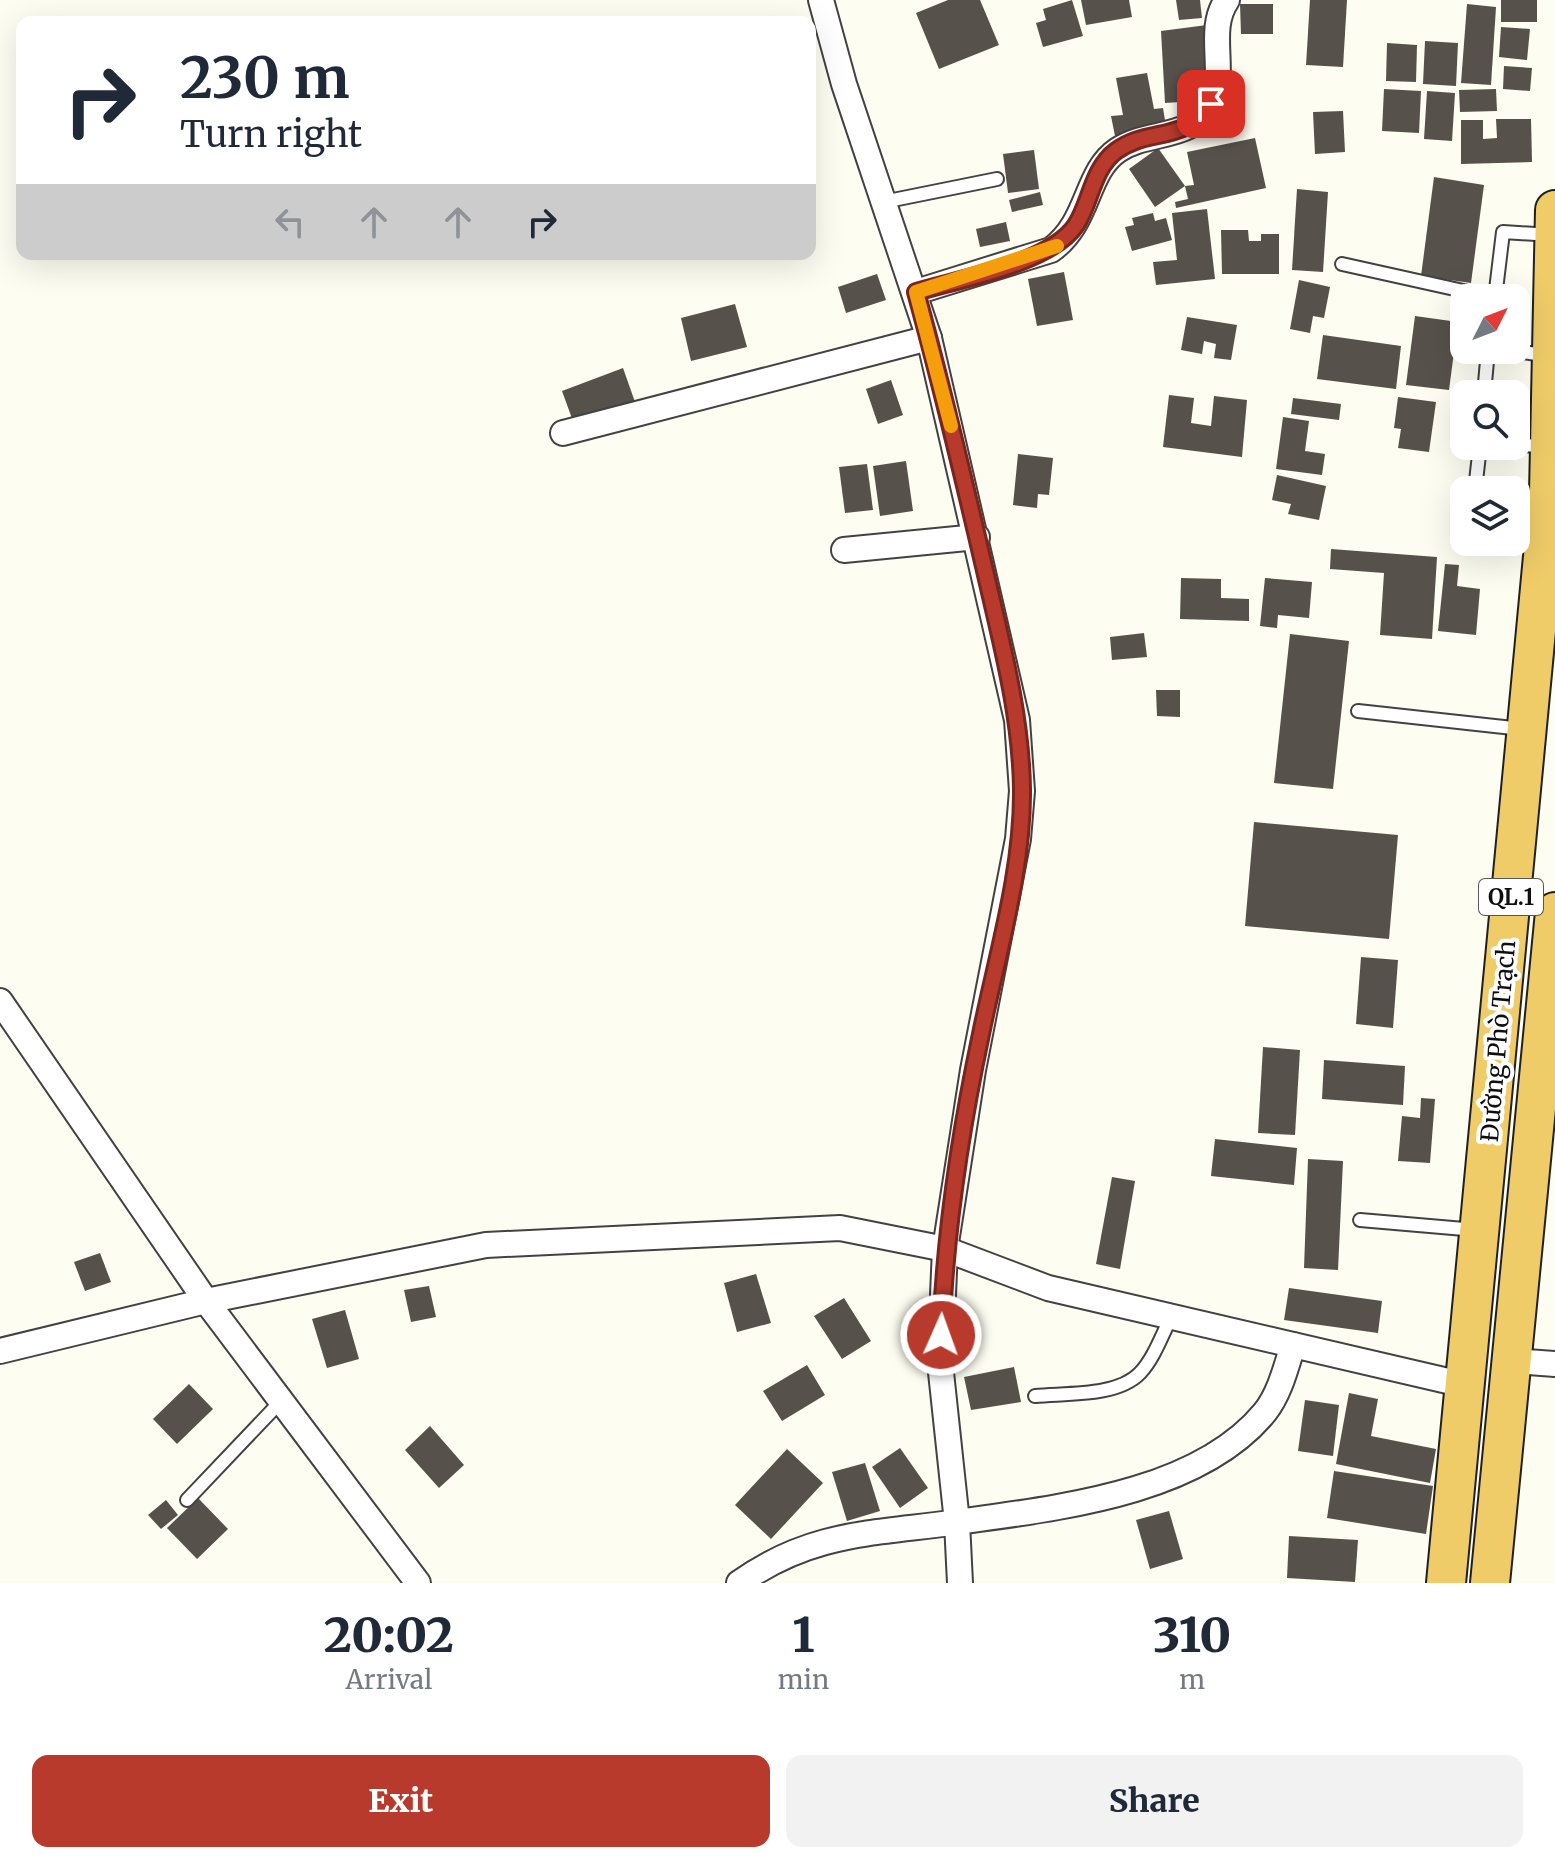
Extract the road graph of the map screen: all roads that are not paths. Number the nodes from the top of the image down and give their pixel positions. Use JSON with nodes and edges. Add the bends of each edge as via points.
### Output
{"nodes":[{"id":1,"x":821,"y":0,"type":"edge"},
{"id":2,"x":1227,"y":0,"type":"edge"},
{"id":3,"x":997,"y":179,"type":"dead end"},
{"id":4,"x":883,"y":202,"type":"junction"},
{"id":5,"x":1555,"y":210,"type":"edge"},
{"id":6,"x":1554,"y":235,"type":"edge"},
{"id":7,"x":1342,"y":264,"type":"dead end"},
{"id":8,"x":1497,"y":284,"type":"edge"},
{"id":9,"x":1450,"y":288,"type":"edge"},
{"id":10,"x":916,"y":292,"type":"junction"},
{"id":11,"x":929,"y":338,"type":"junction"},
{"id":12,"x":1530,"y":353,"type":"edge"},
{"id":13,"x":1552,"y":356,"type":"junction"},
{"id":14,"x":563,"y":433,"type":"dead end"},
{"id":15,"x":1533,"y":446,"type":"edge"},
{"id":16,"x":977,"y":537,"type":"junction"},
{"id":17,"x":844,"y":550,"type":"dead end"},
{"id":18,"x":1358,"y":711,"type":"dead end"},
{"id":19,"x":1527,"y":730,"type":"junction"},
{"id":20,"x":1555,"y":912,"type":"edge"},
{"id":21,"x":0,"y":1001,"type":"edge"},
{"id":22,"x":1550,"y":1014,"type":"edge"},
{"id":23,"x":1360,"y":1220,"type":"dead end"},
{"id":24,"x":1480,"y":1230,"type":"junction"},
{"id":25,"x":945,"y":1249,"type":"junction"},
{"id":26,"x":206,"y":1301,"type":"junction"},
{"id":27,"x":1171,"y":1317,"type":"junction"},
{"id":28,"x":1293,"y":1345,"type":"junction"},
{"id":29,"x":0,"y":1351,"type":"edge"},
{"id":30,"x":1512,"y":1361,"type":"junction"},
{"id":31,"x":1555,"y":1364,"type":"edge"},
{"id":32,"x":1465,"y":1385,"type":"junction"},
{"id":33,"x":1035,"y":1396,"type":"dead end"},
{"id":34,"x":283,"y":1399,"type":"junction"},
{"id":35,"x":187,"y":1500,"type":"dead end"},
{"id":36,"x":957,"y":1522,"type":"junction"},
{"id":37,"x":418,"y":1583,"type":"edge"},
{"id":38,"x":739,"y":1583,"type":"edge"},
{"id":39,"x":960,"y":1583,"type":"edge"},
{"id":40,"x":1446,"y":1583,"type":"edge"},
{"id":41,"x":1490,"y":1583,"type":"edge"}],
"edges":[{"from":1,"to":4,"type":"street"},
{"from":2,"to":10,"type":"street","via":[[1218,20],[1217,90],[1204,115],[1181,131],[1116,151],[1099,171],[1078,223],[1051,250]]},
{"from":3,"to":4,"type":"lane"},
{"from":4,"to":10,"type":"street"},
{"from":5,"to":6,"type":"highway","name":"Đường Phò Trạch","number":"QL.1"},
{"from":6,"to":8,"type":"lane","via":[[1503,232]]},
{"from":6,"to":13,"type":"highway","name":"Đường Phò Trạch","number":"QL.1"},
{"from":7,"to":9,"type":"lane"},
{"from":10,"to":11,"type":"street"},
{"from":11,"to":14,"type":"street"},
{"from":11,"to":16,"type":"street"},
{"from":12,"to":13,"type":"lane"},
{"from":13,"to":15,"type":"highway","name":"Đường Phò Trạch","number":"QL.1"},
{"from":15,"to":19,"type":"highway","name":"Đường Phò Trạch","number":"QL.1","via":[[1549,493]]},
{"from":16,"to":17,"type":"street"},
{"from":16,"to":25,"type":"street","via":[[1017,720],[1022,791],[1018,839]]},
{"from":18,"to":19,"type":"lane"},
{"from":19,"to":24,"type":"highway","name":"Đường Phò Trạch","number":"QL.1"},
{"from":20,"to":22,"type":"highway","name":"Đường Phò Trạch","number":"QL.1"},
{"from":21,"to":26,"type":"street"},
{"from":22,"to":30,"type":"highway","name":"Đường Phò Trạch","number":"QL.1"},
{"from":23,"to":24,"type":"lane"},
{"from":24,"to":32,"type":"highway","name":"Đường Phò Trạch","number":"QL.1"},
{"from":25,"to":26,"type":"street","via":[[840,1228],[486,1245]]},
{"from":25,"to":27,"type":"street","via":[[1048,1288]]},
{"from":25,"to":36,"type":"street","via":[[940,1363]]},
{"from":26,"to":29,"type":"street"},
{"from":26,"to":34,"type":"street"},
{"from":27,"to":28,"type":"street"},
{"from":27,"to":33,"type":"lane","via":[[1146,1365],[1132,1380],[1113,1388]]},
{"from":28,"to":32,"type":"street"},
{"from":28,"to":36,"type":"street","via":[[1266,1411],[1213,1456],[1172,1478],[1126,1492]]},
{"from":30,"to":31,"type":"street"},
{"from":30,"to":41,"type":"highway","name":"Đường Phò Trạch","number":"QL.1"},
{"from":32,"to":40,"type":"highway","name":"Đường Phò Trạch","number":"QL.1"},
{"from":34,"to":35,"type":"lane"},
{"from":34,"to":37,"type":"street"},
{"from":36,"to":38,"type":"street","via":[[852,1533],[806,1547]]},
{"from":36,"to":39,"type":"street"}]}
